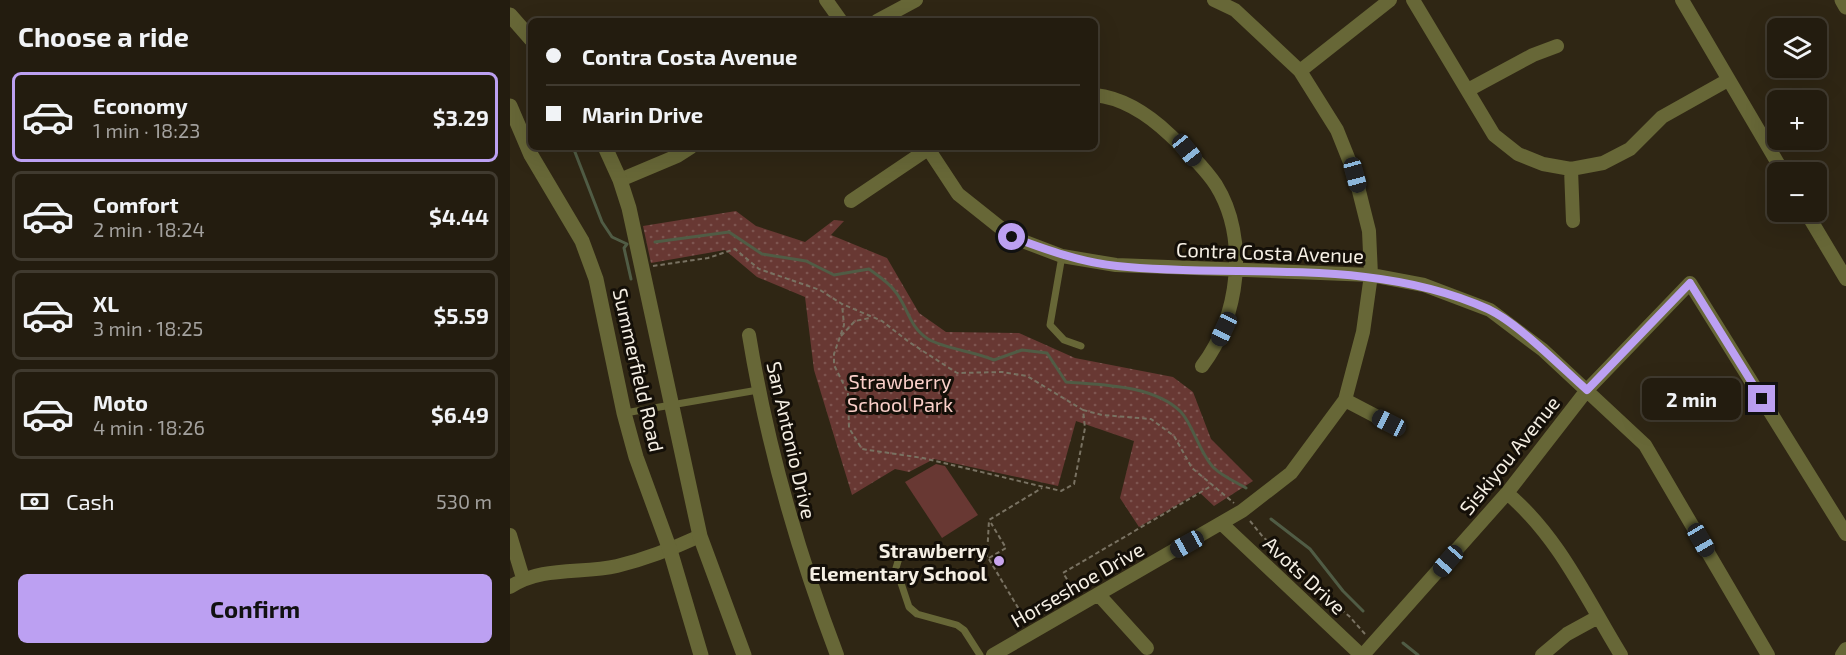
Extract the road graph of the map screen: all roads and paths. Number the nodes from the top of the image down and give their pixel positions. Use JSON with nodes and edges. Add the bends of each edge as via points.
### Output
{"nodes":[{"id":1,"x":826,"y":0,"type":"edge"},
{"id":2,"x":916,"y":0,"type":"edge"},
{"id":3,"x":1214,"y":0,"type":"edge"},
{"id":4,"x":1389,"y":0,"type":"edge"},
{"id":5,"x":1413,"y":0,"type":"edge"},
{"id":6,"x":1682,"y":0,"type":"edge"},
{"id":7,"x":1842,"y":0,"type":"edge"},
{"id":8,"x":1846,"y":7,"type":"edge"},
{"id":9,"x":510,"y":15,"type":"edge"},
{"id":10,"x":839,"y":18,"type":"edge"},
{"id":11,"x":883,"y":18,"type":"edge"},
{"id":12,"x":528,"y":36,"type":"edge"},
{"id":13,"x":1557,"y":46,"type":"dead end"},
{"id":14,"x":1300,"y":71,"type":"junction"},
{"id":15,"x":1728,"y":80,"type":"junction"},
{"id":16,"x":1468,"y":90,"type":"junction"},
{"id":17,"x":1098,"y":95,"type":"edge"},
{"id":18,"x":510,"y":106,"type":"edge"},
{"id":19,"x":528,"y":148,"type":"edge"},
{"id":20,"x":529,"y":150,"type":"edge"},
{"id":21,"x":606,"y":150,"type":"edge"},
{"id":22,"x":686,"y":150,"type":"edge"},
{"id":23,"x":926,"y":150,"type":"edge"},
{"id":24,"x":930,"y":150,"type":"edge"},
{"id":25,"x":1777,"y":162,"type":"edge"},
{"id":26,"x":1571,"y":169,"type":"junction"},
{"id":27,"x":620,"y":180,"type":"junction"},
{"id":28,"x":850,"y":201,"type":"dead end"},
{"id":29,"x":1572,"y":221,"type":"dead end"},
{"id":30,"x":1812,"y":222,"type":"edge"},
{"id":31,"x":1062,"y":256,"type":"junction"},
{"id":32,"x":641,"y":269,"type":"junction"},
{"id":33,"x":1236,"y":271,"type":"junction"},
{"id":34,"x":1371,"y":275,"type":"junction"},
{"id":35,"x":1846,"y":279,"type":"edge"},
{"id":36,"x":842,"y":304,"type":"junction"},
{"id":37,"x":873,"y":317,"type":"junction"},
{"id":38,"x":749,"y":334,"type":"dead end"},
{"id":39,"x":840,"y":337,"type":"junction"},
{"id":40,"x":1081,"y":346,"type":"dead end"},
{"id":41,"x":1202,"y":366,"type":"dead end"},
{"id":42,"x":758,"y":390,"type":"junction"},
{"id":43,"x":1587,"y":390,"type":"junction"},
{"id":44,"x":1345,"y":400,"type":"junction"},
{"id":45,"x":670,"y":407,"type":"junction"},
{"id":46,"x":1083,"y":410,"type":"junction"},
{"id":47,"x":624,"y":413,"type":"junction"},
{"id":48,"x":1389,"y":423,"type":"dead end"},
{"id":49,"x":1213,"y":485,"type":"junction"},
{"id":50,"x":1043,"y":487,"type":"junction"},
{"id":51,"x":1507,"y":493,"type":"junction"},
{"id":52,"x":1242,"y":511,"type":"junction"},
{"id":53,"x":991,"y":524,"type":"junction"},
{"id":54,"x":1222,"y":524,"type":"junction"},
{"id":55,"x":510,"y":534,"type":"edge"},
{"id":56,"x":1846,"y":534,"type":"edge"},
{"id":57,"x":700,"y":536,"type":"junction"},
{"id":58,"x":670,"y":550,"type":"junction"},
{"id":59,"x":907,"y":553,"type":"dead end"},
{"id":60,"x":989,"y":558,"type":"junction"},
{"id":61,"x":524,"y":578,"type":"junction"},
{"id":62,"x":510,"y":587,"type":"edge"},
{"id":63,"x":1075,"y":592,"type":"dead end"},
{"id":64,"x":1098,"y":594,"type":"junction"},
{"id":65,"x":1598,"y":617,"type":"junction"},
{"id":66,"x":1026,"y":621,"type":"dead end"},
{"id":67,"x":1374,"y":645,"type":"junction"},
{"id":68,"x":1148,"y":648,"type":"dead end"},
{"id":69,"x":1846,"y":649,"type":"edge"},
{"id":70,"x":701,"y":655,"type":"edge"},
{"id":71,"x":744,"y":655,"type":"edge"},
{"id":72,"x":837,"y":655,"type":"edge"},
{"id":73,"x":980,"y":655,"type":"edge"},
{"id":74,"x":993,"y":655,"type":"edge"},
{"id":75,"x":1362,"y":655,"type":"edge"},
{"id":76,"x":1542,"y":655,"type":"edge"},
{"id":77,"x":1621,"y":655,"type":"edge"},
{"id":78,"x":1768,"y":655,"type":"edge"},
{"id":79,"x":1842,"y":655,"type":"edge"}],
"edges":[{"from":1,"to":10,"type":"street"},
{"from":2,"to":11,"type":"street"},
{"from":3,"to":14,"type":"street","name":"Horseshoe Drive","via":[[1235,10]]},
{"from":4,"to":14,"type":"street"},
{"from":5,"to":16,"type":"street"},
{"from":6,"to":15,"type":"street"},
{"from":7,"to":8,"type":"street"},
{"from":9,"to":12,"type":"street"},
{"from":13,"to":16,"type":"street"},
{"from":14,"to":34,"type":"street","name":"Horseshoe Drive","via":[[1337,130],[1355,175],[1369,231]]},
{"from":15,"to":25,"type":"street"},
{"from":15,"to":26,"type":"street","via":[[1662,117],[1630,149],[1603,163]]},
{"from":16,"to":26,"type":"street","via":[[1494,135],[1518,154]]},
{"from":17,"to":33,"type":"street","via":[[1147,113],[1187,150],[1216,186],[1234,230]]},
{"from":18,"to":19,"type":"street","name":"Summerfield Road"},
{"from":20,"to":47,"type":"street","name":"Summerfield Road","via":[[582,241],[596,279]]},
{"from":21,"to":27,"type":"street","name":"Summerfield Road"},
{"from":22,"to":27,"type":"street"},
{"from":23,"to":28,"type":"street"},
{"from":24,"to":31,"type":"street","name":"Contra Costa Avenue","via":[[958,194],[1012,237]]},
{"from":26,"to":29,"type":"street"},
{"from":27,"to":32,"type":"street","name":"Summerfield Road"},
{"from":30,"to":35,"type":"street"},
{"from":31,"to":33,"type":"street","name":"Contra Costa Avenue","via":[[1116,266]]},
{"from":31,"to":40,"type":"lane","via":[[1050,325],[1064,340]]},
{"from":32,"to":36,"type":"path","via":[[708,258],[735,249],[759,269],[820,290]]},
{"from":32,"to":45,"type":"street","name":"Summerfield Road"},
{"from":33,"to":34,"type":"street","name":"Contra Costa Avenue"},
{"from":33,"to":41,"type":"street","via":[[1224,329]]},
{"from":34,"to":43,"type":"street","name":"Contra Costa Avenue","via":[[1424,285],[1490,310]]},
{"from":34,"to":44,"type":"street","name":"Horseshoe Drive","via":[[1363,332]]},
{"from":36,"to":37,"type":"path"},
{"from":36,"to":39,"type":"path","via":[[844,325]]},
{"from":37,"to":39,"type":"path","via":[[855,321]]},
{"from":37,"to":46,"type":"path","via":[[957,372],[1027,376]]},
{"from":38,"to":42,"type":"street","name":"San Antonio Drive"},
{"from":39,"to":50,"type":"path","via":[[834,365],[848,393],[849,428],[862,449],[923,458]]},
{"from":42,"to":45,"type":"lane"},
{"from":42,"to":72,"type":"street","name":"San Antonio Drive","via":[[779,483]]},
{"from":43,"to":51,"type":"street","name":"Siskiyou Avenue"},
{"from":43,"to":56,"type":"street","name":"Siskiyou Avenue","via":[[1690,283]]},
{"from":43,"to":78,"type":"street","name":"Contra Costa Avenue","via":[[1645,445]]},
{"from":44,"to":48,"type":"street"},
{"from":44,"to":52,"type":"street","name":"Horseshoe Drive","via":[[1291,473]]},
{"from":45,"to":47,"type":"lane"},
{"from":45,"to":57,"type":"street","name":"Summerfield Road"},
{"from":46,"to":49,"type":"path","via":[[1150,419],[1174,436],[1192,468]]},
{"from":46,"to":50,"type":"path","via":[[1085,428],[1074,484],[1061,491]]},
{"from":47,"to":58,"type":"street","name":"Summerfield Road","via":[[643,481]]},
{"from":49,"to":52,"type":"path"},
{"from":49,"to":63,"type":"path","via":[[1063,573]]},
{"from":50,"to":53,"type":"path","via":[[989,520]]},
{"from":51,"to":65,"type":"street","via":[[1558,547]]},
{"from":51,"to":67,"type":"street","name":"Siskiyou Avenue"},
{"from":52,"to":54,"type":"street","name":"Horseshoe Drive"},
{"from":52,"to":67,"type":"path","via":[[1306,582],[1349,616]]},
{"from":53,"to":60,"type":"path"},
{"from":53,"to":60,"type":"path","via":[[1006,548]]},
{"from":54,"to":64,"type":"street","name":"Horseshoe Drive"},
{"from":54,"to":75,"type":"street","name":"Avots Drive"},
{"from":55,"to":61,"type":"street"},
{"from":57,"to":58,"type":"street"},
{"from":57,"to":71,"type":"street","name":"Summerfield Road"},
{"from":58,"to":61,"type":"street","via":[[616,566]]},
{"from":58,"to":70,"type":"street","name":"Summerfield Road"},
{"from":59,"to":73,"type":"lane","via":[[896,568],[909,608],[957,625]]},
{"from":60,"to":66,"type":"path"},
{"from":61,"to":62,"type":"street"},
{"from":64,"to":68,"type":"street"},
{"from":64,"to":74,"type":"street","name":"Horseshoe Drive"},
{"from":65,"to":76,"type":"street","via":[[1567,634]]},
{"from":65,"to":77,"type":"street"},
{"from":67,"to":75,"type":"street","name":"Siskiyou Avenue"},
{"from":69,"to":79,"type":"street"}]}
